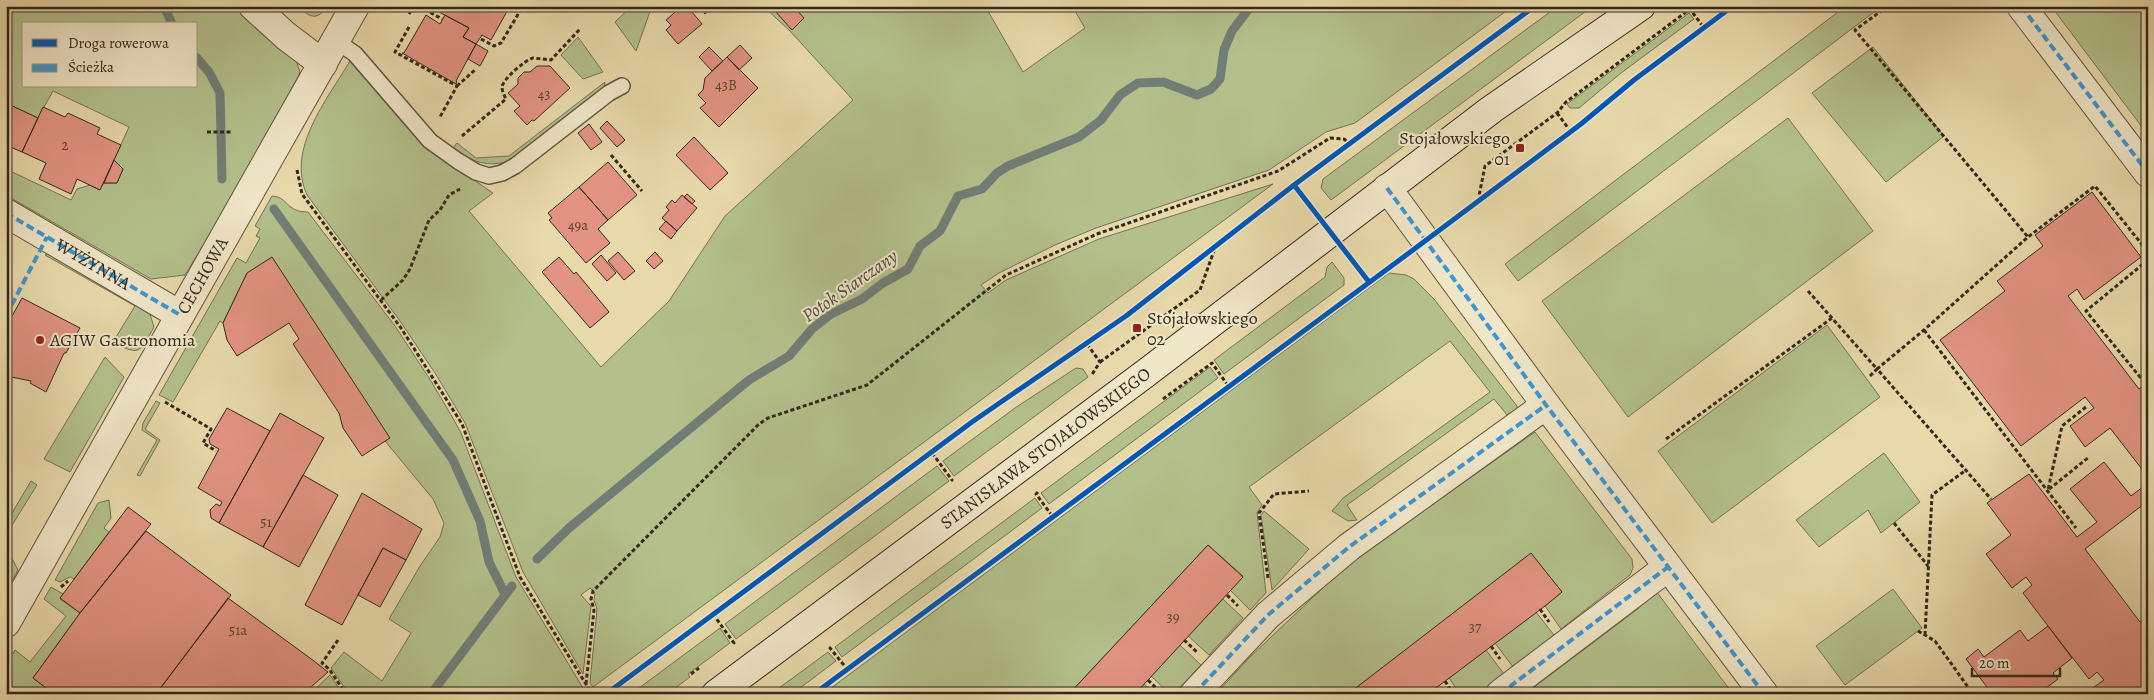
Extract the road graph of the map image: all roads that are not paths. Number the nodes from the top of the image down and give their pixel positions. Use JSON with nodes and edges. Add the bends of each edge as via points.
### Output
{"nodes":[{"id":1,"x":253,"y":6,"type":"edge"},
{"id":2,"x":355,"y":6,"type":"edge"},
{"id":3,"x":1641,"y":6,"type":"edge"},
{"id":4,"x":2021,"y":6,"type":"edge"},
{"id":5,"x":329,"y":52,"type":"junction"},
{"id":6,"x":622,"y":86,"type":"dead end"},
{"id":7,"x":2148,"y":172,"type":"edge"},
{"id":8,"x":1388,"y":188,"type":"junction"},
{"id":9,"x":6,"y":213,"type":"edge"},
{"id":10,"x":180,"y":315,"type":"junction"},
{"id":11,"x":1546,"y":405,"type":"junction"},
{"id":12,"x":1668,"y":567,"type":"junction"},
{"id":13,"x":6,"y":624,"type":"edge"},
{"id":14,"x":716,"y":694,"type":"edge"},
{"id":15,"x":1194,"y":694,"type":"edge"},
{"id":16,"x":1500,"y":694,"type":"edge"},
{"id":17,"x":1764,"y":694,"type":"edge"}],
"edges":[{"from":1,"to":5,"type":"street","via":[[286,36]]},
{"from":2,"to":5,"type":"street","name":"CECHOWA"},
{"from":3,"to":8,"type":"street","name":"STANISŁAWA STOJAŁOWSKIEGO","via":[[1516,92]]},
{"from":4,"to":7,"type":"street"},
{"from":5,"to":6,"type":"lane","via":[[355,54],[430,141],[476,172],[489,176],[502,174],[515,166]]},
{"from":5,"to":10,"type":"street","name":"CECHOWA"},
{"from":8,"to":11,"type":"street"},
{"from":8,"to":14,"type":"street","name":"STANISŁAWA STOJAŁOWSKIEGO"},
{"from":9,"to":10,"type":"street","name":"WYŻYNNA"},
{"from":10,"to":13,"type":"street","name":"CECHOWA"},
{"from":11,"to":12,"type":"street"},
{"from":11,"to":15,"type":"street","via":[[1348,546],[1268,615]]},
{"from":12,"to":16,"type":"street"},
{"from":12,"to":17,"type":"street"}]}
